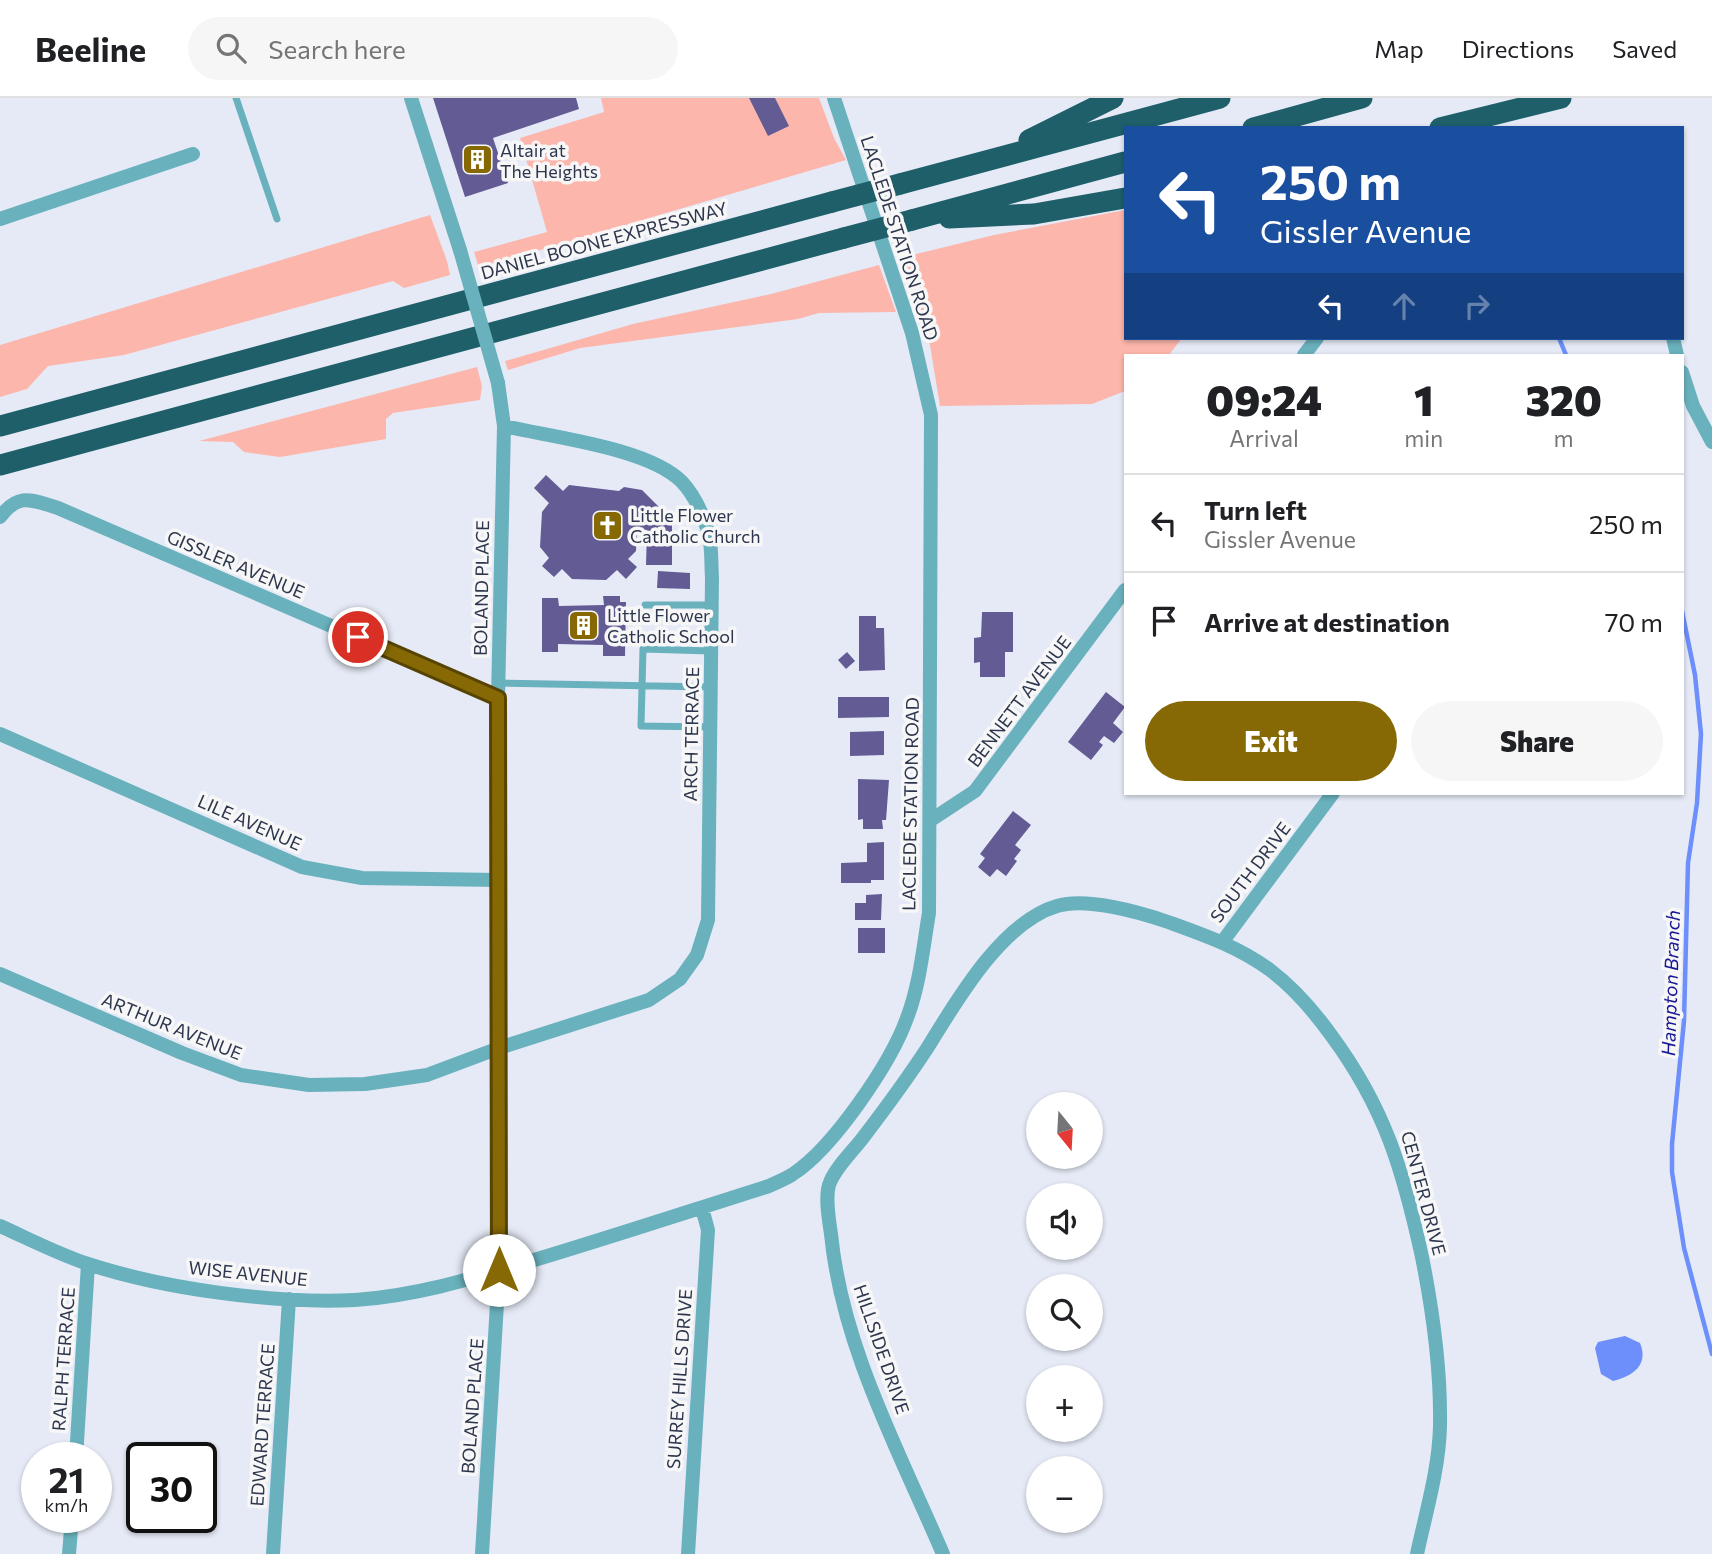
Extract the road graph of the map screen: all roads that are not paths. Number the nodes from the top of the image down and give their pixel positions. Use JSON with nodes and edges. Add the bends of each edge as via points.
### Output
{"nodes":[{"id":1,"x":236,"y":98,"type":"edge"},
{"id":2,"x":411,"y":98,"type":"edge"},
{"id":3,"x":834,"y":98,"type":"edge"},
{"id":4,"x":1113,"y":98,"type":"edge"},
{"id":5,"x":1220,"y":98,"type":"edge"},
{"id":6,"x":1362,"y":98,"type":"edge"},
{"id":7,"x":1561,"y":98,"type":"edge"},
{"id":8,"x":1260,"y":126,"type":"edge"},
{"id":9,"x":1448,"y":126,"type":"edge"},
{"id":10,"x":193,"y":154,"type":"dead end"},
{"id":11,"x":990,"y":160,"type":"junction"},
{"id":12,"x":1124,"y":162,"type":"edge"},
{"id":13,"x":1124,"y":198,"type":"edge"},
{"id":14,"x":0,"y":219,"type":"edge"},
{"id":15,"x":277,"y":219,"type":"dead end"},
{"id":16,"x":912,"y":220,"type":"junction"},
{"id":17,"x":1315,"y":340,"type":"edge"},
{"id":18,"x":1305,"y":354,"type":"edge"},
{"id":19,"x":1684,"y":378,"type":"edge"},
{"id":20,"x":0,"y":426,"type":"edge"},
{"id":21,"x":504,"y":426,"type":"junction"},
{"id":22,"x":1712,"y":442,"type":"edge"},
{"id":23,"x":0,"y":465,"type":"edge"},
{"id":24,"x":0,"y":517,"type":"edge"},
{"id":25,"x":1124,"y":591,"type":"edge"},
{"id":26,"x":645,"y":605,"type":"dead end"},
{"id":27,"x":712,"y":605,"type":"junction"},
{"id":28,"x":711,"y":651,"type":"junction"},
{"id":29,"x":499,"y":683,"type":"junction"},
{"id":30,"x":641,"y":685,"type":"junction"},
{"id":31,"x":711,"y":687,"type":"junction"},
{"id":32,"x":498,"y":698,"type":"junction"},
{"id":33,"x":710,"y":727,"type":"junction"},
{"id":34,"x":0,"y":734,"type":"edge"},
{"id":35,"x":1332,"y":795,"type":"edge"},
{"id":36,"x":931,"y":820,"type":"junction"},
{"id":37,"x":499,"y":880,"type":"junction"},
{"id":38,"x":1223,"y":941,"type":"junction"},
{"id":39,"x":0,"y":974,"type":"edge"},
{"id":40,"x":946,"y":1014,"type":"joint"},
{"id":41,"x":499,"y":1048,"type":"junction"},
{"id":42,"x":702,"y":1208,"type":"junction"},
{"id":43,"x":0,"y":1226,"type":"edge"},
{"id":44,"x":88,"y":1264,"type":"junction"},
{"id":45,"x":499,"y":1270,"type":"junction"},
{"id":46,"x":289,"y":1299,"type":"junction"},
{"id":47,"x":76,"y":1442,"type":"edge"},
{"id":48,"x":71,"y":1533,"type":"edge"},
{"id":49,"x":69,"y":1554,"type":"edge"},
{"id":50,"x":273,"y":1554,"type":"edge"},
{"id":51,"x":482,"y":1554,"type":"edge"},
{"id":52,"x":688,"y":1554,"type":"edge"},
{"id":53,"x":943,"y":1554,"type":"edge"},
{"id":54,"x":1417,"y":1554,"type":"edge"}],
"edges":[{"from":1,"to":15,"type":"lane"},
{"from":2,"to":21,"type":"street","name":"BOLAND PLACE","bridge":true,"via":[[498,383]]},
{"from":3,"to":36,"type":"street","name":"LACLEDE STATION ROAD","via":[[912,333],[931,415]]},
{"from":4,"to":11,"type":"highway"},
{"from":5,"to":11,"type":"highway","name":"DANIEL BOONE EXPRESSWAY"},
{"from":6,"to":8,"type":"highway"},
{"from":7,"to":9,"type":"highway"},
{"from":10,"to":14,"type":"street"},
{"from":11,"to":20,"type":"highway","name":"DANIEL BOONE EXPRESSWAY","bridge":true},
{"from":12,"to":16,"type":"highway"},
{"from":13,"to":16,"type":"highway","via":[[1034,214]]},
{"from":16,"to":23,"type":"highway","bridge":true},
{"from":17,"to":18,"type":"street"},
{"from":19,"to":22,"type":"street"},
{"from":21,"to":27,"type":"street","name":"ARCH TERRACE","via":[[630,455],[662,467],[682,483],[700,510],[710,537]]},
{"from":21,"to":29,"type":"street","name":"BOLAND PLACE"},
{"from":24,"to":32,"type":"street","name":"GISSLER AVENUE","via":[[10,504],[27,498],[58,508]]},
{"from":25,"to":36,"type":"street","name":"BENNETT AVENUE","via":[[975,791]]},
{"from":26,"to":27,"type":"lane"},
{"from":27,"to":28,"type":"street","name":"ARCH TERRACE"},
{"from":28,"to":30,"type":"lane","via":[[643,649]]},
{"from":28,"to":31,"type":"street","name":"ARCH TERRACE"},
{"from":29,"to":30,"type":"lane"},
{"from":29,"to":32,"type":"street","name":"BOLAND PLACE"},
{"from":30,"to":31,"type":"lane"},
{"from":30,"to":33,"type":"lane","via":[[641,726]]},
{"from":31,"to":33,"type":"street","name":"ARCH TERRACE"},
{"from":32,"to":37,"type":"street","name":"BOLAND PLACE"},
{"from":33,"to":41,"type":"street","name":"ARCH TERRACE","via":[[708,920],[697,955],[680,978],[649,1000]]},
{"from":34,"to":37,"type":"street","name":"LILE AVENUE","via":[[302,867],[362,878]]},
{"from":35,"to":38,"type":"street","name":"SOUTH DRIVE"},
{"from":36,"to":42,"type":"street","name":"LACLEDE STATION ROAD","via":[[929,913],[919,978],[907,1019],[888,1058],[862,1099],[795,1173]]},
{"from":37,"to":41,"type":"street","name":"BOLAND PLACE"},
{"from":38,"to":40,"type":"street","name":"CENTER DRIVE","via":[[1146,916],[1084,903],[1060,905],[1017,929]]},
{"from":38,"to":54,"type":"street","name":"CENTER DRIVE","via":[[1268,968],[1315,1012],[1356,1069],[1397,1155],[1431,1305],[1439,1388],[1437,1459]]},
{"from":39,"to":41,"type":"street","name":"ARTHUR AVENUE","via":[[241,1075],[309,1085],[365,1084],[427,1075]]},
{"from":40,"to":53,"type":"street","name":"HILLSIDE DRIVE","via":[[897,1094],[829,1185],[833,1252],[853,1336]]},
{"from":41,"to":45,"type":"street","name":"BOLAND PLACE"},
{"from":42,"to":45,"type":"street","name":"LACLEDE STATION ROAD"},
{"from":42,"to":52,"type":"street","name":"SURREY HILLS DRIVE","via":[[708,1230]]},
{"from":43,"to":44,"type":"street","name":"WISE AVENUE"},
{"from":44,"to":46,"type":"street","name":"WISE AVENUE","via":[[188,1287]]},
{"from":44,"to":47,"type":"street","name":"RALPH TERRACE"},
{"from":45,"to":46,"type":"street","name":"WISE AVENUE","via":[[404,1294],[355,1300]]},
{"from":45,"to":51,"type":"street","name":"BOLAND PLACE"},
{"from":46,"to":50,"type":"street","name":"EDWARD TERRACE"},
{"from":48,"to":49,"type":"street"}]}
